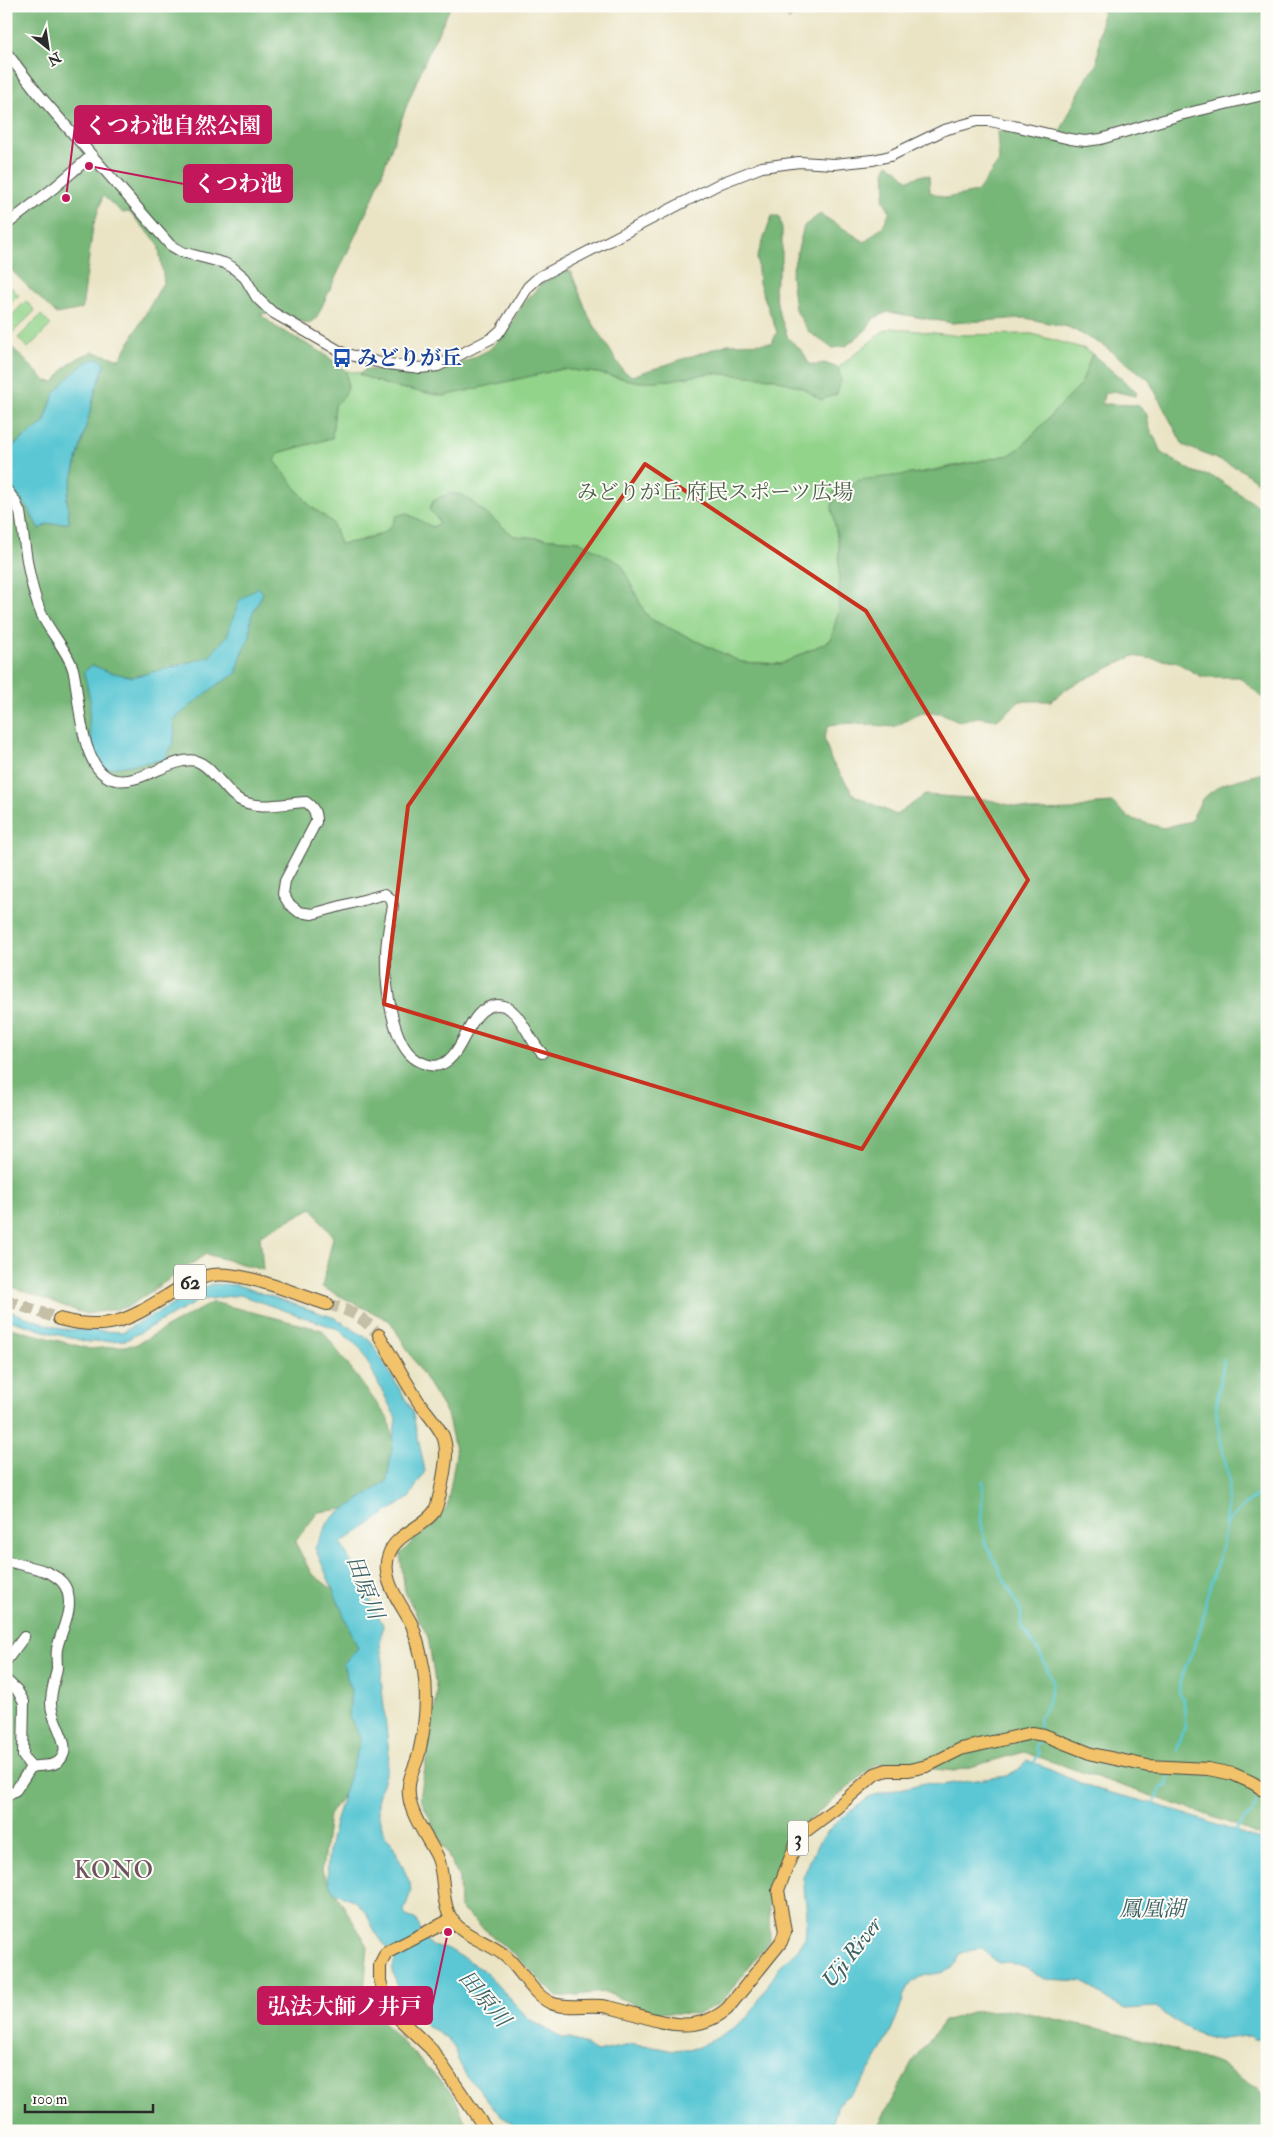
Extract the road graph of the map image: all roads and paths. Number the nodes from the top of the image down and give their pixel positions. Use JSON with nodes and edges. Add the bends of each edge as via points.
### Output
{"nodes":[{"id":1,"x":6,"y":52,"type":"edge"},
{"id":2,"x":1267,"y":94,"type":"edge"},
{"id":3,"x":91,"y":156,"type":"junction"},
{"id":4,"x":6,"y":226,"type":"edge"},
{"id":5,"x":6,"y":489,"type":"edge"},
{"id":6,"x":542,"y":1053,"type":"dead end"},
{"id":7,"x":327,"y":1304,"type":"tunnel mouth"},
{"id":8,"x":59,"y":1319,"type":"tunnel mouth"},
{"id":9,"x":379,"y":1334,"type":"tunnel mouth"},
{"id":10,"x":6,"y":1561,"type":"edge"},
{"id":11,"x":24,"y":1637,"type":"dead end"},
{"id":12,"x":6,"y":1661,"type":"edge"},
{"id":13,"x":6,"y":1680,"type":"edge"},
{"id":14,"x":31,"y":1767,"type":"junction"},
{"id":15,"x":1267,"y":1792,"type":"edge"},
{"id":16,"x":6,"y":1796,"type":"edge"},
{"id":17,"x":448,"y":1921,"type":"junction"},
{"id":18,"x":487,"y":2131,"type":"edge"}],
"edges":[{"from":1,"to":3,"type":"street"},
{"from":2,"to":3,"type":"street","via":[[1101,139],[1070,139],[977,121],[944,130],[890,156],[873,160],[834,164],[789,162],[762,167],[720,183],[539,277],[528,287],[501,330],[492,338],[432,367],[353,357],[272,312],[232,267],[182,252],[170,245]]},
{"from":3,"to":4,"type":"street"},
{"from":5,"to":6,"type":"street","via":[[20,512],[40,612],[72,668],[81,723],[96,767],[106,777],[132,780],[194,760],[203,764],[238,799],[265,806],[306,802],[316,813],[316,822],[285,881],[283,894],[299,912],[312,914],[374,896],[385,894],[391,899],[393,906],[386,954],[388,991],[396,1031],[410,1056],[433,1066],[443,1064],[452,1057],[479,1014],[497,1005],[516,1014],[534,1046]]},
{"from":7,"to":8,"type":"main road","number":"62","via":[[236,1275],[213,1275],[196,1279],[136,1315],[115,1322],[96,1326]]},
{"from":9,"to":17,"type":"main road","via":[[443,1437],[446,1455],[435,1510],[398,1541],[389,1554],[386,1572],[420,1646],[426,1682],[425,1717],[419,1753],[409,1784],[409,1800],[440,1863]]},
{"from":10,"to":14,"type":"street","via":[[52,1574],[65,1587],[68,1597],[69,1606],[58,1647],[50,1701],[64,1752],[58,1762]]},
{"from":11,"to":12,"type":"street"},
{"from":13,"to":14,"type":"street","via":[[24,1702],[23,1756]]},
{"from":14,"to":16,"type":"street","via":[[16,1790]]},
{"from":15,"to":17,"type":"main road","number":"3","via":[[1232,1774],[1208,1769],[1148,1766],[1092,1754],[1044,1735],[1032,1734],[960,1749],[927,1766],[875,1774],[799,1836],[778,1890],[785,1932],[780,1942],[727,2009],[704,2022],[684,2024],[649,2020],[599,2005],[551,2003],[534,1990],[505,1955]]},
{"from":17,"to":18,"type":"main road","via":[[386,1953],[380,1965],[380,1982],[388,2008],[431,2049]]}]}
